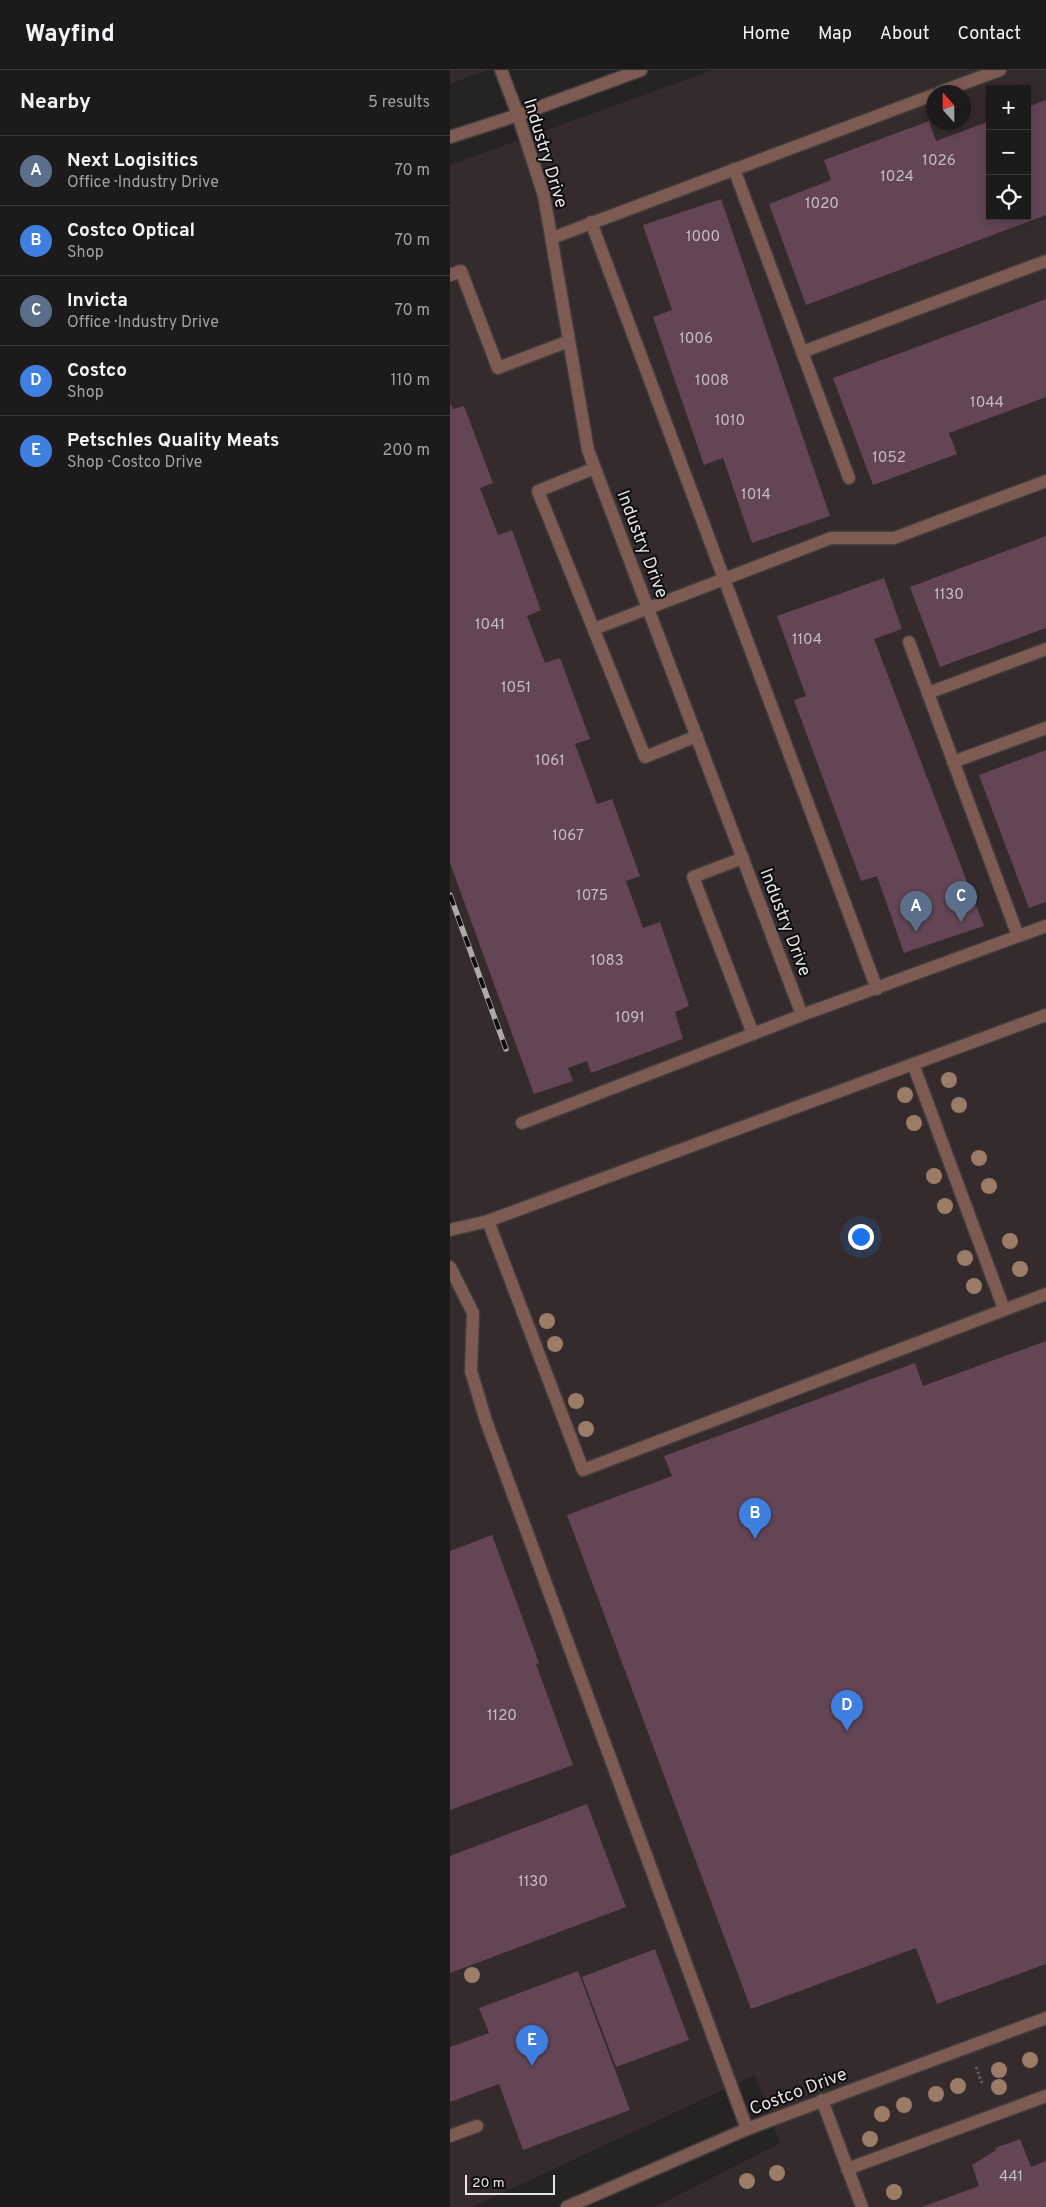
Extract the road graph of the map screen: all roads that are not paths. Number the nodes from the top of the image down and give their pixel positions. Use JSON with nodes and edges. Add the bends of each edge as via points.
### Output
{"nodes":[{"id":1,"x":501,"y":70,"type":"edge"},
{"id":2,"x":641,"y":70,"type":"edge"},
{"id":3,"x":1000,"y":70,"type":"edge"},
{"id":4,"x":959,"y":85,"type":"edge"},
{"id":5,"x":926,"y":98,"type":"edge"},
{"id":6,"x":518,"y":115,"type":"junction"},
{"id":7,"x":450,"y":137,"type":"edge"},
{"id":8,"x":734,"y":169,"type":"junction"},
{"id":9,"x":591,"y":222,"type":"junction"},
{"id":10,"x":552,"y":238,"type":"junction"},
{"id":11,"x":1046,"y":261,"type":"edge"},
{"id":12,"x":450,"y":275,"type":"edge"},
{"id":13,"x":569,"y":341,"type":"junction"},
{"id":14,"x":802,"y":352,"type":"junction"},
{"id":15,"x":595,"y":468,"type":"junction"},
{"id":16,"x":849,"y":478,"type":"dead end"},
{"id":17,"x":1046,"y":481,"type":"edge"},
{"id":18,"x":724,"y":578,"type":"junction"},
{"id":19,"x":648,"y":607,"type":"junction"},
{"id":20,"x":594,"y":629,"type":"junction"},
{"id":21,"x":909,"y":642,"type":"dead end"},
{"id":22,"x":1046,"y":649,"type":"edge"},
{"id":23,"x":928,"y":693,"type":"junction"},
{"id":24,"x":1046,"y":728,"type":"edge"},
{"id":25,"x":697,"y":736,"type":"junction"},
{"id":26,"x":953,"y":762,"type":"junction"},
{"id":27,"x":743,"y":858,"type":"junction"},
{"id":28,"x":1046,"y":926,"type":"edge"},
{"id":29,"x":1018,"y":936,"type":"junction"},
{"id":30,"x":877,"y":990,"type":"junction"},
{"id":31,"x":1046,"y":1015,"type":"edge"},
{"id":32,"x":802,"y":1016,"type":"junction"},
{"id":33,"x":754,"y":1034,"type":"junction"},
{"id":34,"x":913,"y":1064,"type":"junction"},
{"id":35,"x":522,"y":1123,"type":"dead end"},
{"id":36,"x":488,"y":1221,"type":"junction"},
{"id":37,"x":450,"y":1230,"type":"edge"},
{"id":38,"x":450,"y":1267,"type":"edge"},
{"id":39,"x":1046,"y":1294,"type":"edge"},
{"id":40,"x":1004,"y":1309,"type":"junction"},
{"id":41,"x":1046,"y":2018,"type":"edge"},
{"id":42,"x":1046,"y":2096,"type":"edge"},
{"id":43,"x":822,"y":2100,"type":"junction"},
{"id":44,"x":477,"y":2126,"type":"dead end"},
{"id":45,"x":747,"y":2130,"type":"junction"},
{"id":46,"x":450,"y":2136,"type":"edge"},
{"id":47,"x":847,"y":2170,"type":"junction"},
{"id":48,"x":567,"y":2207,"type":"edge"},
{"id":49,"x":862,"y":2207,"type":"edge"}],
"edges":[{"from":1,"to":6,"type":"street","name":"Industry Drive"},
{"from":2,"to":6,"type":"street"},
{"from":3,"to":4,"type":"street"},
{"from":5,"to":8,"type":"street"},
{"from":6,"to":7,"type":"street"},
{"from":6,"to":10,"type":"street","name":"Industry Drive","via":[[544,196]]},
{"from":8,"to":9,"type":"street"},
{"from":8,"to":14,"type":"street"},
{"from":9,"to":10,"type":"street"},
{"from":9,"to":18,"type":"street"},
{"from":10,"to":13,"type":"street","name":"Industry Drive"},
{"from":11,"to":14,"type":"street"},
{"from":12,"to":13,"type":"street","via":[[460,271],[498,368]]},
{"from":13,"to":15,"type":"street","name":"Industry Drive","via":[[588,450]]},
{"from":14,"to":16,"type":"street"},
{"from":15,"to":19,"type":"street","name":"Industry Drive"},
{"from":15,"to":20,"type":"street","via":[[538,491]]},
{"from":17,"to":18,"type":"street","via":[[894,538],[831,538]]},
{"from":18,"to":19,"type":"street"},
{"from":18,"to":30,"type":"street"},
{"from":19,"to":20,"type":"street"},
{"from":19,"to":25,"type":"street","name":"Industry Drive"},
{"from":20,"to":25,"type":"street","via":[[645,757]]},
{"from":21,"to":23,"type":"street"},
{"from":22,"to":23,"type":"street"},
{"from":23,"to":26,"type":"street"},
{"from":24,"to":26,"type":"street"},
{"from":25,"to":27,"type":"street","name":"Industry Drive"},
{"from":26,"to":29,"type":"street"},
{"from":27,"to":32,"type":"street","name":"Industry Drive"},
{"from":27,"to":33,"type":"street","via":[[693,877]]},
{"from":28,"to":29,"type":"street"},
{"from":29,"to":30,"type":"street"},
{"from":30,"to":32,"type":"street"},
{"from":31,"to":34,"type":"street"},
{"from":32,"to":33,"type":"street"},
{"from":33,"to":35,"type":"street"},
{"from":34,"to":36,"type":"street"},
{"from":34,"to":40,"type":"street"},
{"from":36,"to":37,"type":"street"},
{"from":36,"to":40,"type":"street","via":[[583,1470]]},
{"from":38,"to":45,"type":"street","via":[[473,1313],[471,1371],[486,1420]]},
{"from":39,"to":40,"type":"street"},
{"from":41,"to":43,"type":"street","name":"Costco Drive"},
{"from":42,"to":47,"type":"street"},
{"from":43,"to":45,"type":"street","name":"Costco Drive"},
{"from":43,"to":47,"type":"street"},
{"from":44,"to":46,"type":"street"},
{"from":45,"to":48,"type":"street","name":"Costco Drive"},
{"from":47,"to":49,"type":"street"}]}
